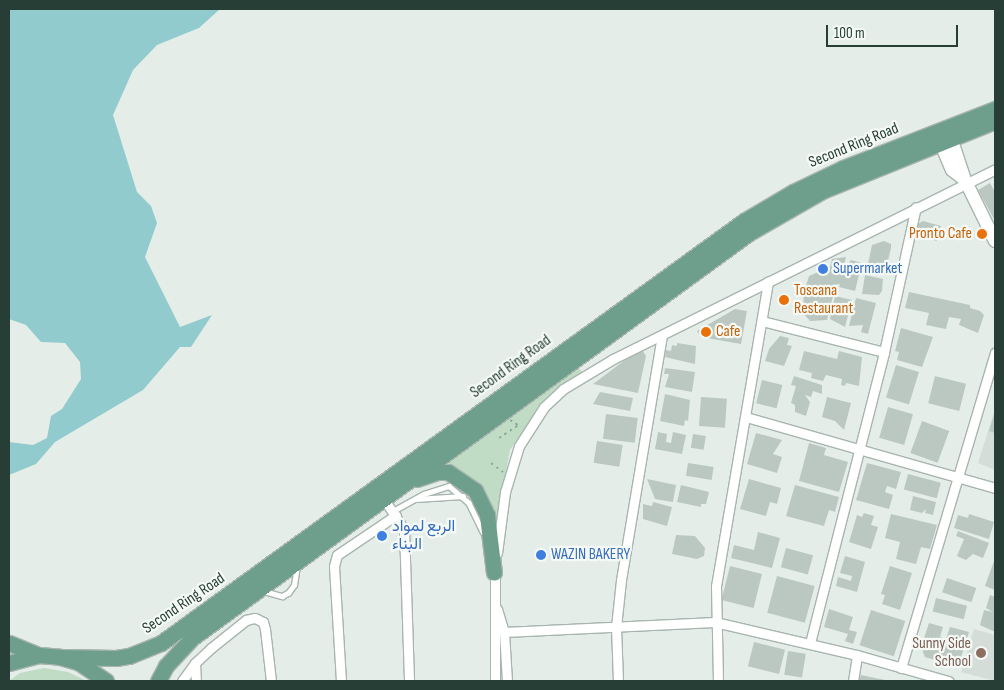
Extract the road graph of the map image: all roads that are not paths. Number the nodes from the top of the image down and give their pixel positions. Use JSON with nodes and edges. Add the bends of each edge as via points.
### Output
{"nodes":[{"id":1,"x":995,"y":109,"type":"edge"},
{"id":2,"x":995,"y":121,"type":"edge"},
{"id":3,"x":946,"y":140,"type":"junction"},
{"id":4,"x":995,"y":169,"type":"edge"},
{"id":5,"x":966,"y":182,"type":"junction"},
{"id":6,"x":916,"y":208,"type":"junction"},
{"id":7,"x":995,"y":241,"type":"edge"},
{"id":8,"x":768,"y":281,"type":"junction"},
{"id":9,"x":762,"y":321,"type":"junction"},
{"id":10,"x":662,"y":335,"type":"junction"},
{"id":11,"x":884,"y":352,"type":"junction"},
{"id":12,"x":995,"y":352,"type":"edge"},
{"id":13,"x":533,"y":381,"type":"junction"},
{"id":14,"x":746,"y":417,"type":"junction"},
{"id":15,"x":858,"y":449,"type":"junction"},
{"id":16,"x":958,"y":478,"type":"junction"},
{"id":17,"x":995,"y":488,"type":"edge"},
{"id":18,"x":396,"y":489,"type":"junction"},
{"id":19,"x":463,"y":496,"type":"junction"},
{"id":20,"x":383,"y":498,"type":"junction"},
{"id":21,"x":414,"y":499,"type":"junction"},
{"id":22,"x":395,"y":513,"type":"junction"},
{"id":23,"x":491,"y":550,"type":"junction"},
{"id":24,"x":299,"y":559,"type":"junction"},
{"id":25,"x":494,"y":573,"type":"junction"},
{"id":26,"x":258,"y":588,"type":"junction"},
{"id":27,"x":497,"y":609,"type":"junction"},
{"id":28,"x":715,"y":622,"type":"junction"},
{"id":29,"x":616,"y":627,"type":"junction"},
{"id":30,"x":504,"y":632,"type":"junction"},
{"id":31,"x":9,"y":643,"type":"edge"},
{"id":32,"x":810,"y":643,"type":"junction"},
{"id":33,"x":39,"y":655,"type":"junction"},
{"id":34,"x":857,"y":655,"type":"junction"},
{"id":35,"x":60,"y":657,"type":"junction"},
{"id":36,"x":194,"y":662,"type":"junction"},
{"id":37,"x":9,"y":663,"type":"edge"},
{"id":38,"x":901,"y":668,"type":"junction"},
{"id":39,"x":106,"y":681,"type":"edge"},
{"id":40,"x":158,"y":681,"type":"edge"},
{"id":41,"x":182,"y":681,"type":"edge"},
{"id":42,"x":196,"y":681,"type":"edge"},
{"id":43,"x":271,"y":681,"type":"edge"},
{"id":44,"x":341,"y":681,"type":"edge"},
{"id":45,"x":409,"y":681,"type":"edge"},
{"id":46,"x":495,"y":681,"type":"edge"},
{"id":47,"x":507,"y":681,"type":"edge"},
{"id":48,"x":618,"y":681,"type":"edge"},
{"id":49,"x":718,"y":681,"type":"edge"},
{"id":50,"x":853,"y":681,"type":"edge"},
{"id":51,"x":948,"y":681,"type":"edge"}],
"edges":[{"from":1,"to":13,"type":"main road","name":"Second Ring Road","via":[[843,168],[793,192],[696,253]]},
{"from":2,"to":3,"type":"main road","name":"Second Ring Road"},
{"from":3,"to":5,"type":"street","via":[[952,170]]},
{"from":3,"to":13,"type":"main road","name":"Second Ring Road","via":[[851,178],[777,215]]},
{"from":4,"to":5,"type":"street"},
{"from":5,"to":6,"type":"street"},
{"from":5,"to":7,"type":"street"},
{"from":6,"to":8,"type":"street"},
{"from":6,"to":11,"type":"street"},
{"from":8,"to":9,"type":"street"},
{"from":8,"to":10,"type":"street"},
{"from":9,"to":11,"type":"street"},
{"from":9,"to":14,"type":"street"},
{"from":10,"to":25,"type":"street","via":[[586,374],[563,390],[544,407],[527,431],[509,475]]},
{"from":10,"to":29,"type":"street"},
{"from":11,"to":15,"type":"street"},
{"from":12,"to":16,"type":"street"},
{"from":13,"to":18,"type":"main road","name":"Second Ring Road","via":[[500,413]]},
{"from":13,"to":35,"type":"main road","name":"Second Ring Road","via":[[161,643],[123,657]]},
{"from":14,"to":15,"type":"street"},
{"from":14,"to":28,"type":"street","via":[[720,559]]},
{"from":15,"to":16,"type":"street"},
{"from":15,"to":32,"type":"street"},
{"from":16,"to":17,"type":"street"},
{"from":16,"to":38,"type":"street"},
{"from":18,"to":20,"type":"main road","name":"Second Ring Road"},
{"from":18,"to":23,"type":"main road","via":[[437,472],[460,477],[482,501]]},
{"from":19,"to":21,"type":"lane"},
{"from":19,"to":21,"type":"lane","via":[[449,486],[442,486]]},
{"from":19,"to":23,"type":"lane","via":[[469,502]]},
{"from":20,"to":22,"type":"street"},
{"from":20,"to":24,"type":"main road","name":"Second Ring Road"},
{"from":21,"to":22,"type":"lane"},
{"from":22,"to":44,"type":"street","via":[[337,555],[334,573]]},
{"from":22,"to":45,"type":"street","via":[[404,529]]},
{"from":23,"to":25,"type":"main road"},
{"from":24,"to":26,"type":"main road","name":"Second Ring Road"},
{"from":24,"to":26,"type":"lane","via":[[294,585],[288,593],[273,595]]},
{"from":25,"to":27,"type":"street"},
{"from":26,"to":40,"type":"main road","name":"Second Ring Road","via":[[192,638],[166,666]]},
{"from":27,"to":30,"type":"street"},
{"from":27,"to":46,"type":"street","via":[[493,632]]},
{"from":28,"to":29,"type":"street"},
{"from":28,"to":32,"type":"street"},
{"from":28,"to":49,"type":"street"},
{"from":29,"to":30,"type":"street"},
{"from":29,"to":48,"type":"street"},
{"from":30,"to":47,"type":"street"},
{"from":31,"to":33,"type":"main road"},
{"from":32,"to":34,"type":"street"},
{"from":33,"to":35,"type":"main road"},
{"from":33,"to":37,"type":"main road"},
{"from":34,"to":38,"type":"street"},
{"from":34,"to":50,"type":"street"},
{"from":35,"to":39,"type":"main road","via":[[78,662]]},
{"from":36,"to":41,"type":"street"},
{"from":36,"to":42,"type":"street"},
{"from":36,"to":43,"type":"street","via":[[234,629],[254,618],[263,622],[265,629]]},
{"from":38,"to":51,"type":"street"}]}
